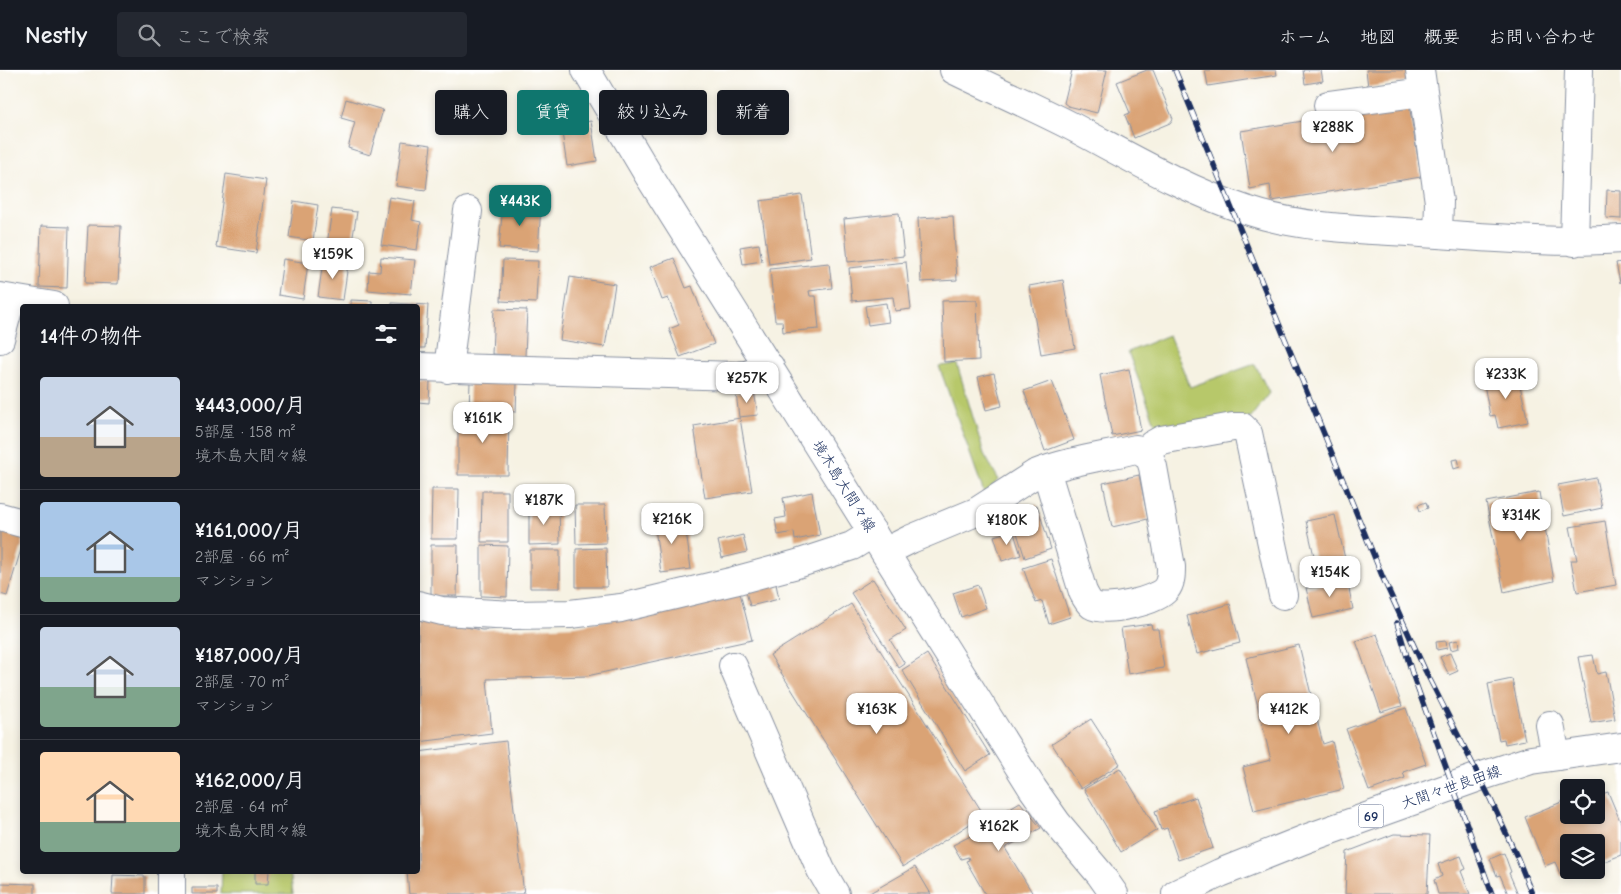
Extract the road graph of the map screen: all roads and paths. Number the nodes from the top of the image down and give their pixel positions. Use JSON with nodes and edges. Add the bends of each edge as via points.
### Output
{"nodes":[{"id":1,"x":586,"y":70,"type":"edge"},
{"id":2,"x":954,"y":70,"type":"edge"},
{"id":3,"x":1579,"y":70,"type":"edge"},
{"id":4,"x":1422,"y":81,"type":"edge"},
{"id":5,"x":1328,"y":105,"type":"dead end"},
{"id":6,"x":468,"y":210,"type":"dead end"},
{"id":7,"x":1438,"y":234,"type":"junction"},
{"id":8,"x":1621,"y":239,"type":"edge"},
{"id":9,"x":1574,"y":242,"type":"junction"},
{"id":10,"x":5,"y":298,"type":"edge"},
{"id":11,"x":42,"y":304,"type":"edge"},
{"id":12,"x":0,"y":339,"type":"edge"},
{"id":13,"x":420,"y":367,"type":"edge"},
{"id":14,"x":770,"y":367,"type":"junction"},
{"id":15,"x":448,"y":369,"type":"junction"},
{"id":16,"x":1144,"y":452,"type":"junction"},
{"id":17,"x":1046,"y":470,"type":"junction"},
{"id":18,"x":0,"y":517,"type":"edge"},
{"id":19,"x":20,"y":522,"type":"edge"},
{"id":20,"x":879,"y":543,"type":"junction"},
{"id":21,"x":1283,"y":595,"type":"dead end"},
{"id":22,"x":420,"y":606,"type":"edge"},
{"id":23,"x":733,"y":666,"type":"dead end"},
{"id":24,"x":1550,"y":725,"type":"dead end"},
{"id":25,"x":1621,"y":746,"type":"edge"},
{"id":26,"x":1556,"y":756,"type":"junction"},
{"id":27,"x":171,"y":874,"type":"edge"},
{"id":28,"x":171,"y":894,"type":"edge"},
{"id":29,"x":835,"y":894,"type":"edge"},
{"id":30,"x":1114,"y":894,"type":"edge"},
{"id":31,"x":1176,"y":894,"type":"edge"}],
"edges":[{"from":1,"to":14,"type":"street","name":"境木島大間々線"},
{"from":2,"to":7,"type":"street","via":[[1197,192],[1249,211],[1309,224]]},
{"from":3,"to":9,"type":"street"},
{"from":4,"to":5,"type":"street"},
{"from":4,"to":7,"type":"street","via":[[1439,202]]},
{"from":6,"to":15,"type":"street"},
{"from":7,"to":9,"type":"street"},
{"from":8,"to":9,"type":"street"},
{"from":10,"to":11,"type":"street"},
{"from":10,"to":12,"type":"street"},
{"from":13,"to":15,"type":"street"},
{"from":14,"to":15,"type":"street","via":[[738,376]]},
{"from":14,"to":20,"type":"street","name":"境木島大間々線"},
{"from":16,"to":17,"type":"street","via":[[1136,449],[1069,462]]},
{"from":16,"to":17,"type":"street","via":[[1151,458],[1153,467],[1171,566],[1170,580],[1166,590],[1152,599],[1110,608],[1092,605],[1083,592]]},
{"from":16,"to":21,"type":"street","via":[[1161,440],[1233,427],[1242,427],[1248,433]]},
{"from":17,"to":20,"type":"street","via":[[1016,485],[976,512],[911,539]]},
{"from":18,"to":19,"type":"street"},
{"from":20,"to":22,"type":"street","via":[[852,546],[734,581],[621,608],[570,614],[513,615],[442,611]]},
{"from":20,"to":30,"type":"street","name":"境木島大間々線","via":[[1033,789]]},
{"from":23,"to":29,"type":"street","via":[[821,870]]},
{"from":24,"to":26,"type":"street"},
{"from":25,"to":26,"type":"street","name":"大間々世良田線","number":"69"},
{"from":26,"to":31,"type":"street","name":"大間々世良田線","number":"69","via":[[1531,760],[1479,777],[1308,838]]},
{"from":27,"to":28,"type":"street"}]}
